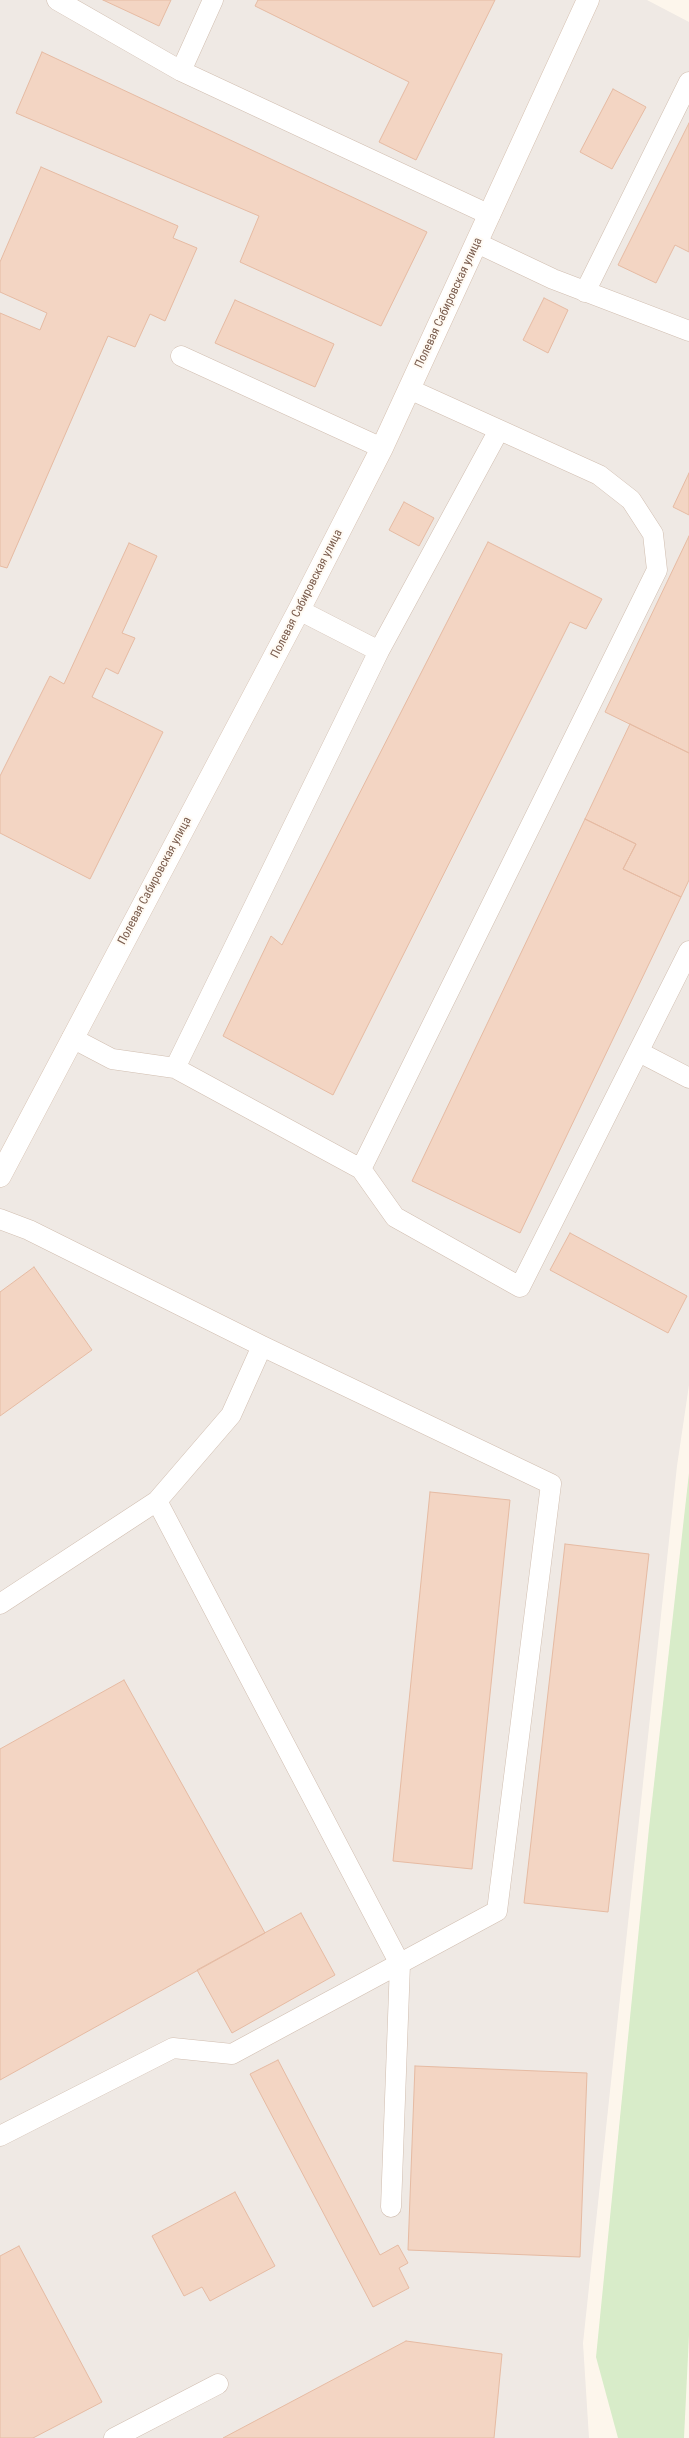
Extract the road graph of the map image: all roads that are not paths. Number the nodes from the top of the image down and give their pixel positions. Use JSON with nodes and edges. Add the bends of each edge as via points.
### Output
{"nodes":[{"id":1,"x":57,"y":0,"type":"edge"},
{"id":2,"x":213,"y":0,"type":"edge"},
{"id":3,"x":588,"y":0,"type":"edge"},
{"id":4,"x":181,"y":71,"type":"junction"},
{"id":5,"x":689,"y":82,"type":"edge"},
{"id":6,"x":490,"y":215,"type":"junction"},
{"id":7,"x":477,"y":243,"type":"junction"},
{"id":8,"x":585,"y":292,"type":"junction"},
{"id":9,"x":689,"y":331,"type":"edge"},
{"id":10,"x":181,"y":356,"type":"dead end"},
{"id":11,"x":409,"y":389,"type":"junction"},
{"id":12,"x":499,"y":430,"type":"junction"},
{"id":13,"x":382,"y":448,"type":"junction"},
{"id":14,"x":299,"y":610,"type":"junction"},
{"id":15,"x":379,"y":651,"type":"junction"},
{"id":16,"x":689,"y":951,"type":"edge"},
{"id":17,"x":72,"y":1038,"type":"junction"},
{"id":18,"x":639,"y":1052,"type":"junction"},
{"id":19,"x":176,"y":1068,"type":"junction"},
{"id":20,"x":689,"y":1078,"type":"edge"},
{"id":21,"x":361,"y":1169,"type":"junction"},
{"id":22,"x":0,"y":1176,"type":"edge"},
{"id":23,"x":0,"y":1219,"type":"edge"},
{"id":24,"x":262,"y":1346,"type":"junction"},
{"id":25,"x":157,"y":1501,"type":"junction"},
{"id":26,"x":0,"y":1604,"type":"edge"},
{"id":27,"x":400,"y":1964,"type":"junction"},
{"id":28,"x":0,"y":2136,"type":"edge"},
{"id":29,"x":391,"y":2207,"type":"dead end"},
{"id":30,"x":218,"y":2384,"type":"dead end"},
{"id":31,"x":114,"y":2438,"type":"edge"}],
"edges":[{"from":1,"to":4,"type":"lane"},
{"from":2,"to":4,"type":"lane"},
{"from":3,"to":6,"type":"street","name":"Полевая Сабировская улица"},
{"from":4,"to":6,"type":"lane"},
{"from":5,"to":8,"type":"lane"},
{"from":6,"to":7,"type":"street","name":"Полевая Сабировская улица"},
{"from":7,"to":8,"type":"lane"},
{"from":7,"to":11,"type":"street","name":"Полевая Сабировская улица"},
{"from":8,"to":9,"type":"lane"},
{"from":10,"to":13,"type":"lane"},
{"from":11,"to":12,"type":"lane"},
{"from":11,"to":13,"type":"street","name":"Полевая Сабировская улица"},
{"from":12,"to":15,"type":"lane"},
{"from":12,"to":21,"type":"lane","via":[[600,475],[631,500],[652,534],[657,570]]},
{"from":13,"to":14,"type":"street","name":"Полевая Сабировская улица"},
{"from":14,"to":15,"type":"lane"},
{"from":14,"to":17,"type":"street","name":"Полевая Сабировская улица"},
{"from":15,"to":19,"type":"lane"},
{"from":16,"to":18,"type":"lane"},
{"from":17,"to":19,"type":"lane","via":[[112,1059]]},
{"from":17,"to":22,"type":"street","name":"Полевая Сабировская улица"},
{"from":18,"to":20,"type":"lane"},
{"from":18,"to":21,"type":"lane","via":[[520,1287],[395,1216]]},
{"from":19,"to":21,"type":"lane"},
{"from":23,"to":24,"type":"lane","via":[[29,1230]]},
{"from":24,"to":25,"type":"lane","via":[[231,1415]]},
{"from":24,"to":27,"type":"lane","via":[[551,1484],[497,1911]]},
{"from":25,"to":26,"type":"lane"},
{"from":25,"to":27,"type":"lane"},
{"from":27,"to":28,"type":"lane","via":[[232,2054],[173,2048]]},
{"from":27,"to":29,"type":"lane"},
{"from":30,"to":31,"type":"lane"}]}
